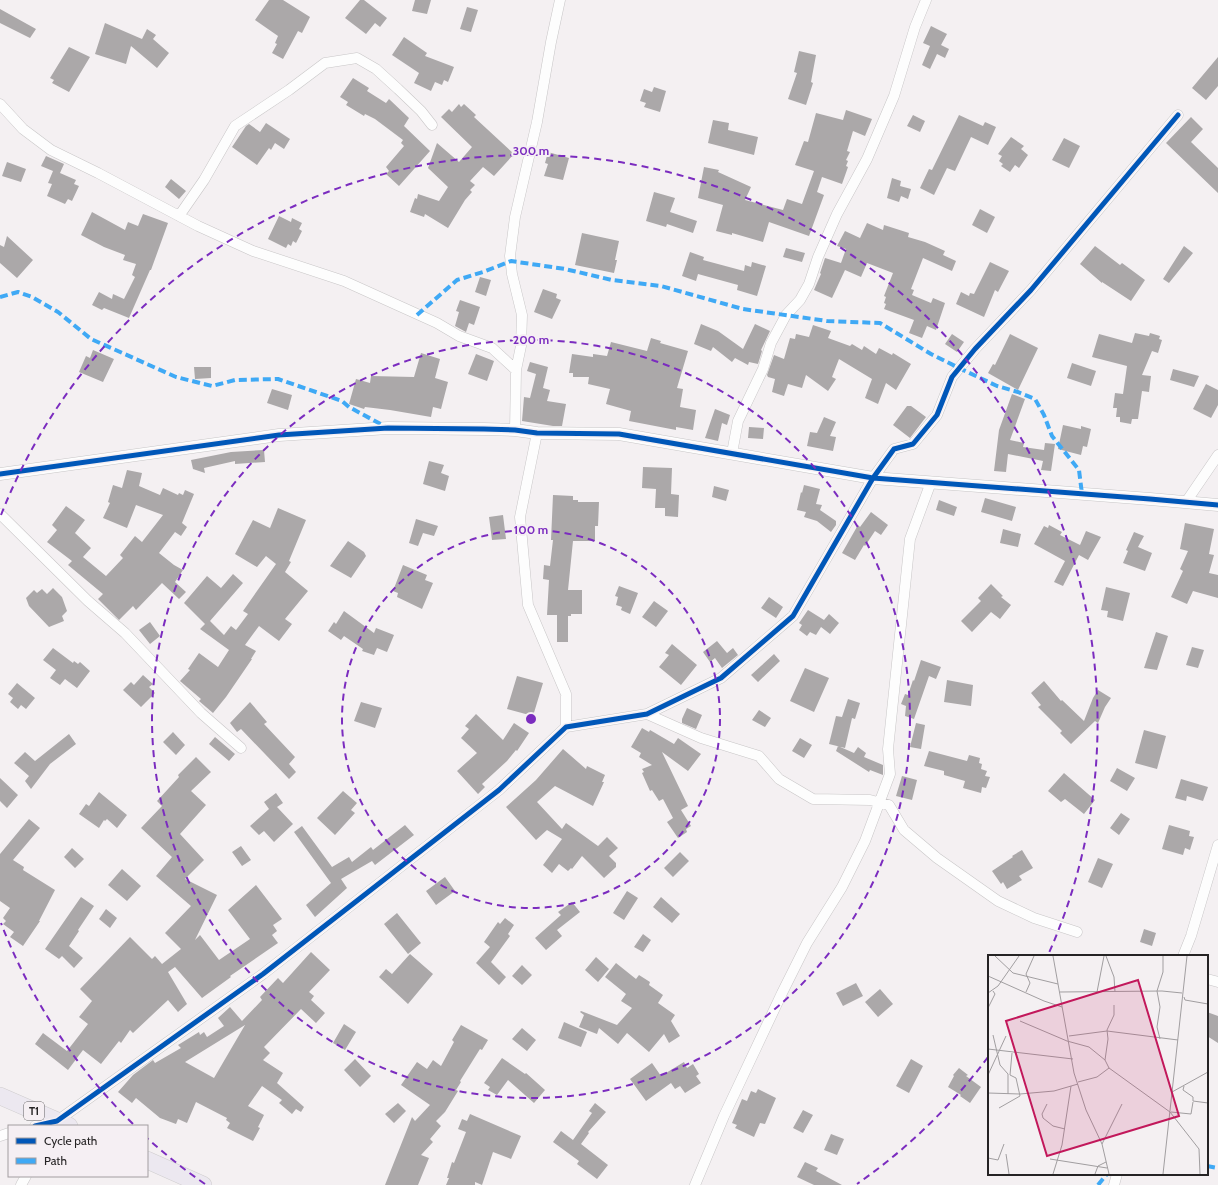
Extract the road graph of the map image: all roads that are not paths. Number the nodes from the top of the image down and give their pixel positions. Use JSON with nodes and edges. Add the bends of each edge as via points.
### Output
{"nodes":[{"id":1,"x":560,"y":0,"type":"edge"},
{"id":2,"x":926,"y":0,"type":"edge"},
{"id":3,"x":0,"y":104,"type":"edge"},
{"id":4,"x":1178,"y":115,"type":"dead end"},
{"id":5,"x":432,"y":125,"type":"dead end"},
{"id":6,"x":179,"y":216,"type":"junction"},
{"id":7,"x":516,"y":370,"type":"junction"},
{"id":8,"x":515,"y":430,"type":"junction"},
{"id":9,"x":537,"y":433,"type":"junction"},
{"id":10,"x":732,"y":453,"type":"junction"},
{"id":11,"x":1218,"y":455,"type":"edge"},
{"id":12,"x":0,"y":474,"type":"edge"},
{"id":13,"x":873,"y":478,"type":"junction"},
{"id":14,"x":931,"y":482,"type":"junction"},
{"id":15,"x":1186,"y":502,"type":"junction"},
{"id":16,"x":1218,"y":505,"type":"edge"},
{"id":17,"x":0,"y":514,"type":"edge"},
{"id":18,"x":648,"y":714,"type":"junction"},
{"id":19,"x":566,"y":727,"type":"junction"},
{"id":20,"x":241,"y":748,"type":"dead end"},
{"id":21,"x":880,"y":803,"type":"junction"},
{"id":22,"x":1218,"y":846,"type":"edge"},
{"id":23,"x":1077,"y":932,"type":"dead end"},
{"id":24,"x":1183,"y":955,"type":"edge"},
{"id":25,"x":1208,"y":979,"type":"edge"},
{"id":26,"x":1218,"y":982,"type":"edge"},
{"id":27,"x":0,"y":1096,"type":"edge"},
{"id":28,"x":60,"y":1124,"type":"edge"},
{"id":29,"x":48,"y":1125,"type":"edge"},
{"id":30,"x":148,"y":1160,"type":"edge"},
{"id":31,"x":1117,"y":1175,"type":"edge"},
{"id":32,"x":203,"y":1185,"type":"edge"},
{"id":33,"x":696,"y":1185,"type":"edge"},
{"id":34,"x":1114,"y":1185,"type":"edge"}],
"edges":[{"from":1,"to":7,"type":"street","via":[[510,256],[522,314],[521,346]]},
{"from":2,"to":10,"type":"street","via":[[894,96],[867,159],[837,214],[809,284],[800,300],[786,315],[771,343],[763,370],[738,421]]},
{"from":3,"to":6,"type":"street","via":[[23,129],[51,150]]},
{"from":4,"to":13,"type":"street","via":[[1031,290],[952,377],[937,415],[913,444],[894,449]]},
{"from":5,"to":6,"type":"street","via":[[398,88],[358,58],[325,63],[235,126],[204,180]]},
{"from":6,"to":7,"type":"street","via":[[253,251],[344,281],[437,323],[458,336],[492,348]]},
{"from":7,"to":8,"type":"street"},
{"from":8,"to":9,"type":"street"},
{"from":8,"to":12,"type":"street","via":[[388,428],[279,435]]},
{"from":9,"to":10,"type":"street","via":[[619,434]]},
{"from":9,"to":19,"type":"street","via":[[520,517],[528,605],[566,694]]},
{"from":10,"to":13,"type":"street"},
{"from":11,"to":15,"type":"street"},
{"from":13,"to":14,"type":"street"},
{"from":13,"to":18,"type":"street","via":[[794,616],[721,678]]},
{"from":14,"to":15,"type":"street"},
{"from":14,"to":21,"type":"street","via":[[910,539],[888,749],[890,774]]},
{"from":15,"to":16,"type":"street"},
{"from":17,"to":20,"type":"street","via":[[88,601],[125,633],[202,713]]},
{"from":18,"to":19,"type":"street"},
{"from":18,"to":21,"type":"street","via":[[701,738],[760,756],[779,779],[813,799],[870,800]]},
{"from":19,"to":28,"type":"street","via":[[499,790],[269,970]]},
{"from":21,"to":23,"type":"street","via":[[889,805],[904,830],[937,858],[998,901],[1034,918]]},
{"from":21,"to":33,"type":"street","via":[[842,887],[807,943],[782,993],[724,1116]]},
{"from":22,"to":24,"type":"street"},
{"from":25,"to":26,"type":"street"},
{"from":27,"to":28,"type":"highway","number":"T1"},
{"from":28,"to":29,"type":"street"},
{"from":30,"to":32,"type":"highway"},
{"from":31,"to":34,"type":"street"}]}
